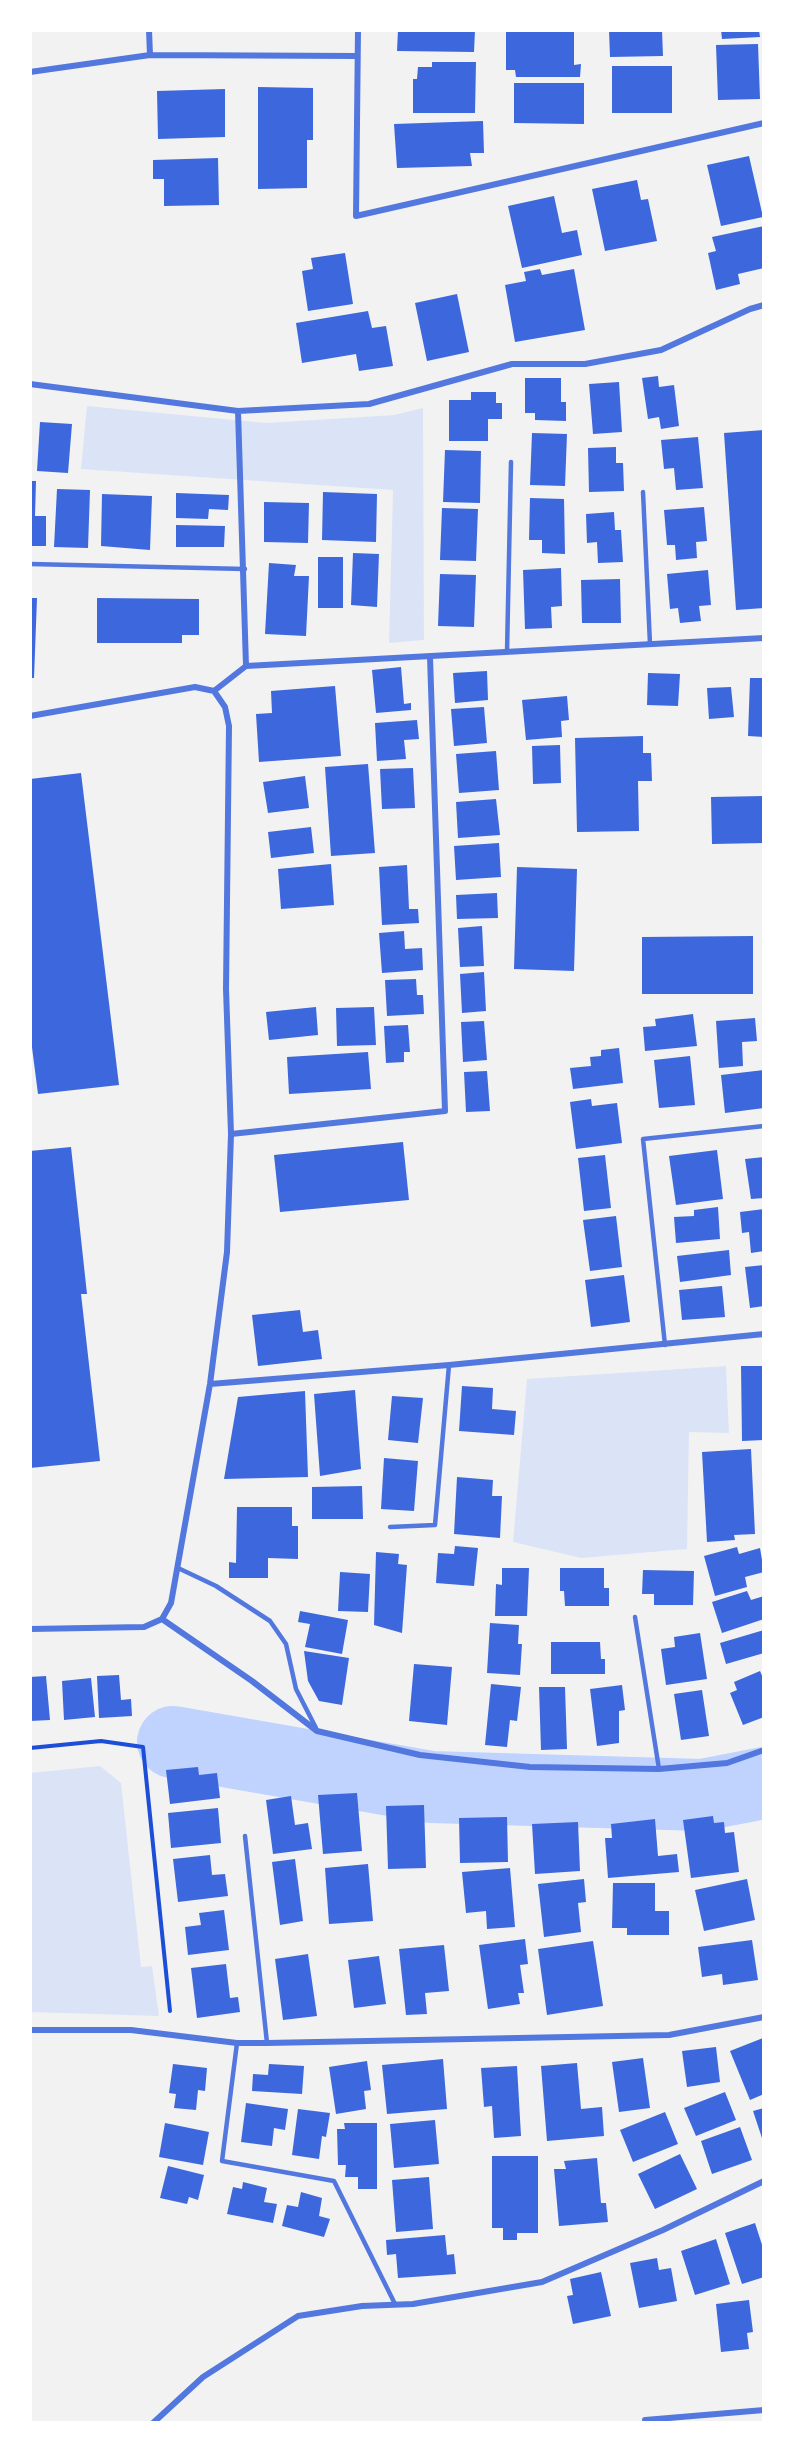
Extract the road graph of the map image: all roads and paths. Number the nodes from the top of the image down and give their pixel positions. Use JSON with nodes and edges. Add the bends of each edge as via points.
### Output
{"nodes":[{"id":1,"x":149,"y":30,"type":"edge"},
{"id":2,"x":358,"y":30,"type":"edge"},
{"id":3,"x":150,"y":55,"type":"junction"},
{"id":4,"x":357,"y":56,"type":"junction"},
{"id":5,"x":30,"y":72,"type":"edge"},
{"id":6,"x":764,"y":123,"type":"edge"},
{"id":7,"x":764,"y":305,"type":"edge"},
{"id":8,"x":30,"y":384,"type":"edge"},
{"id":9,"x":238,"y":411,"type":"junction"},
{"id":10,"x":511,"y":462,"type":"dead end"},
{"id":11,"x":643,"y":492,"type":"dead end"},
{"id":12,"x":30,"y":564,"type":"edge"},
{"id":13,"x":245,"y":569,"type":"junction"},
{"id":14,"x":764,"y":638,"type":"edge"},
{"id":15,"x":650,"y":644,"type":"junction"},
{"id":16,"x":507,"y":652,"type":"junction"},
{"id":17,"x":430,"y":657,"type":"junction"},
{"id":18,"x":246,"y":666,"type":"junction"},
{"id":19,"x":214,"y":691,"type":"junction"},
{"id":20,"x":30,"y":716,"type":"edge"},
{"id":21,"x":764,"y":1126,"type":"edge"},
{"id":22,"x":231,"y":1134,"type":"junction"},
{"id":23,"x":764,"y":1334,"type":"edge"},
{"id":24,"x":664,"y":1345,"type":"junction"},
{"id":25,"x":449,"y":1365,"type":"junction"},
{"id":26,"x":210,"y":1383,"type":"junction"},
{"id":27,"x":390,"y":1527,"type":"dead end"},
{"id":28,"x":178,"y":1568,"type":"junction"},
{"id":29,"x":635,"y":1617,"type":"dead end"},
{"id":30,"x":162,"y":1619,"type":"junction"},
{"id":31,"x":30,"y":1629,"type":"edge"},
{"id":32,"x":317,"y":1731,"type":"junction"},
{"id":33,"x":30,"y":1748,"type":"edge"},
{"id":34,"x":764,"y":1750,"type":"edge"},
{"id":35,"x":659,"y":1769,"type":"junction"},
{"id":36,"x":245,"y":1836,"type":"dead end"},
{"id":37,"x":764,"y":2017,"type":"edge"},
{"id":38,"x":30,"y":2030,"type":"edge"},
{"id":39,"x":172,"y":2035,"type":"junction"},
{"id":40,"x":237,"y":2043,"type":"junction"},
{"id":41,"x":267,"y":2043,"type":"junction"},
{"id":42,"x":764,"y":2181,"type":"edge"},
{"id":43,"x":395,"y":2304,"type":"junction"},
{"id":44,"x":764,"y":2410,"type":"edge"},
{"id":45,"x":645,"y":2420,"type":"dead end"},
{"id":46,"x":153,"y":2423,"type":"edge"}],
"edges":[{"from":1,"to":3,"type":"street"},
{"from":2,"to":4,"type":"street"},
{"from":3,"to":4,"type":"street"},
{"from":3,"to":5,"type":"street"},
{"from":4,"to":6,"type":"street","via":[[357,216]]},
{"from":7,"to":9,"type":"street","via":[[661,350],[585,364],[512,363],[369,404]]},
{"from":8,"to":9,"type":"street"},
{"from":9,"to":13,"type":"street"},
{"from":10,"to":16,"type":"lane"},
{"from":11,"to":15,"type":"lane"},
{"from":12,"to":13,"type":"lane"},
{"from":13,"to":18,"type":"street"},
{"from":14,"to":15,"type":"street"},
{"from":15,"to":16,"type":"street"},
{"from":16,"to":17,"type":"street"},
{"from":17,"to":18,"type":"street"},
{"from":17,"to":22,"type":"street","via":[[445,1111]]},
{"from":18,"to":19,"type":"street"},
{"from":19,"to":20,"type":"street","via":[[195,687]]},
{"from":19,"to":22,"type":"street","via":[[225,707],[229,726],[226,990]]},
{"from":21,"to":24,"type":"lane","via":[[643,1139]]},
{"from":22,"to":26,"type":"street","via":[[227,1252]]},
{"from":23,"to":24,"type":"street"},
{"from":24,"to":25,"type":"street"},
{"from":25,"to":26,"type":"street"},
{"from":25,"to":27,"type":"lane","via":[[435,1525]]},
{"from":26,"to":28,"type":"street"},
{"from":28,"to":30,"type":"street","via":[[171,1603]]},
{"from":28,"to":32,"type":"lane","via":[[216,1586],[270,1621],[286,1644],[296,1689]]},
{"from":29,"to":35,"type":"lane"},
{"from":30,"to":31,"type":"street","via":[[144,1627]]},
{"from":30,"to":32,"type":"street"},
{"from":32,"to":35,"type":"street","via":[[420,1755],[530,1767]]},
{"from":33,"to":39,"type":"path","via":[[101,1741],[143,1748]]},
{"from":34,"to":35,"type":"street","via":[[727,1763]]},
{"from":36,"to":41,"type":"lane"},
{"from":37,"to":41,"type":"street","via":[[669,2035]]},
{"from":38,"to":39,"type":"street","via":[[131,2030]]},
{"from":39,"to":40,"type":"street"},
{"from":40,"to":41,"type":"street"},
{"from":40,"to":43,"type":"lane","via":[[222,2161],[334,2181]]},
{"from":42,"to":43,"type":"street","via":[[542,2282]]},
{"from":43,"to":46,"type":"street","via":[[298,2316],[203,2377]]},
{"from":44,"to":45,"type":"street"}]}
